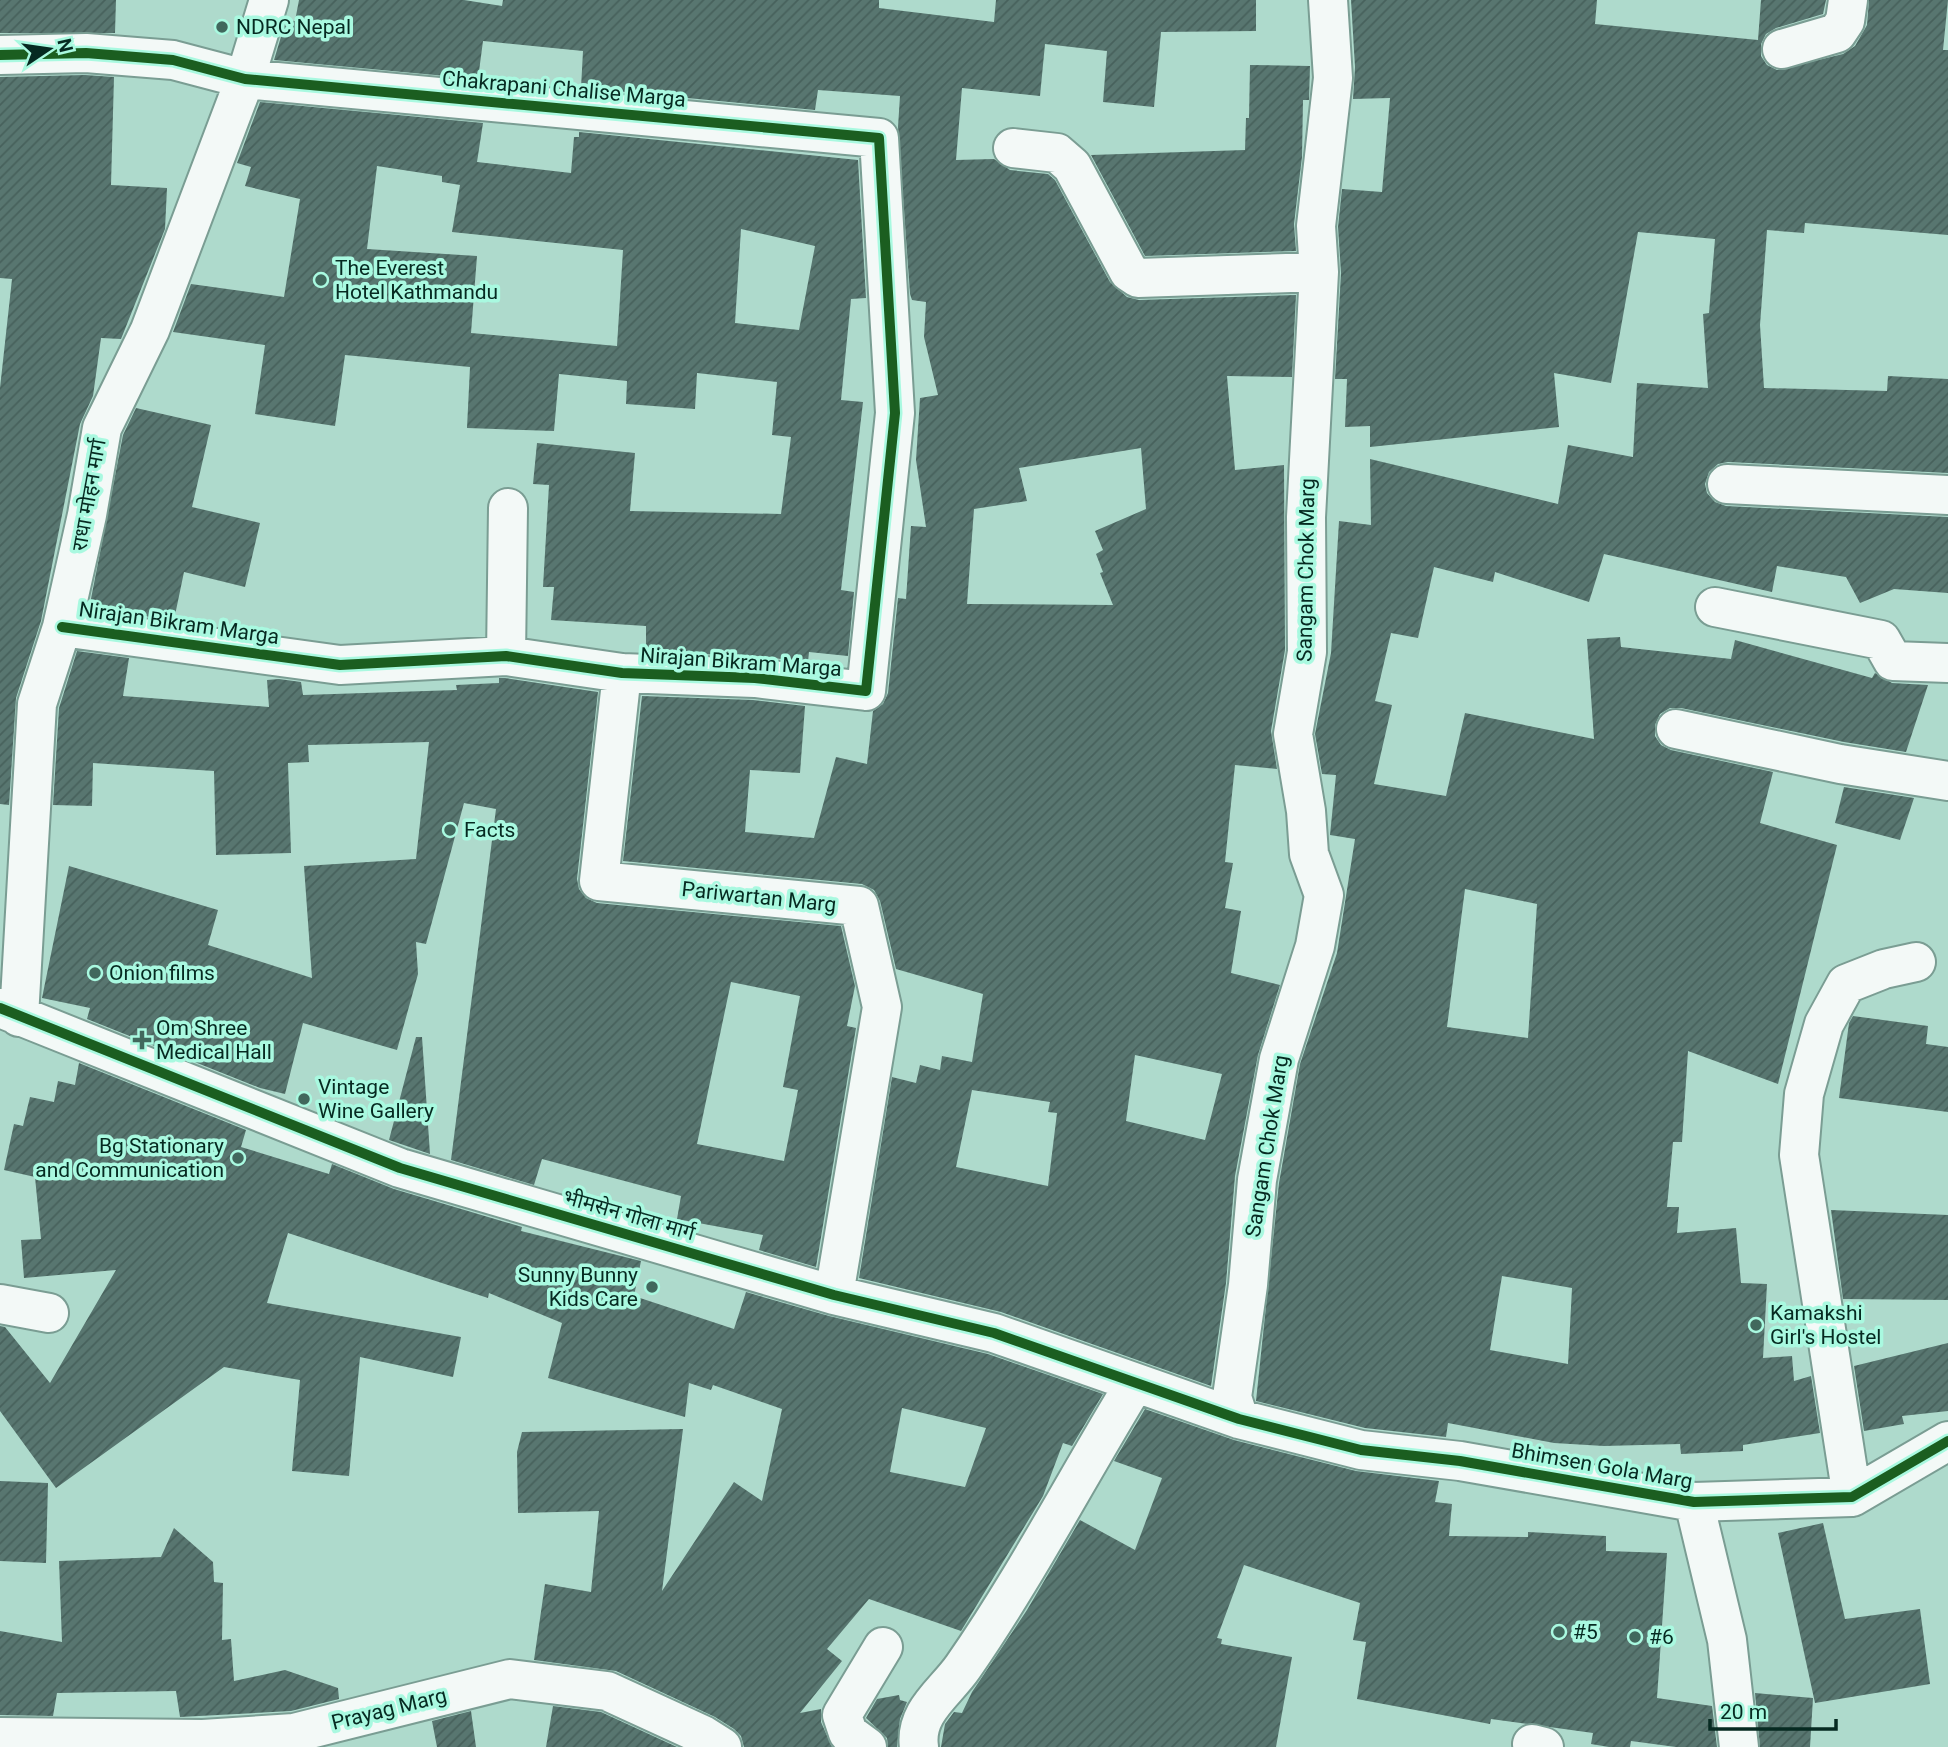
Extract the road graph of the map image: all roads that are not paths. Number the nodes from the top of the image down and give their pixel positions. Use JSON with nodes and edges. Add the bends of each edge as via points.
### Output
{"nodes":[{"id":1,"x":269,"y":0,"type":"edge"},
{"id":2,"x":1328,"y":0,"type":"edge"},
{"id":3,"x":1848,"y":0,"type":"edge"},
{"id":4,"x":1782,"y":49,"type":"dead end"},
{"id":5,"x":0,"y":55,"type":"edge"},
{"id":6,"x":245,"y":79,"type":"junction"},
{"id":7,"x":879,"y":138,"type":"joint"},
{"id":8,"x":1013,"y":148,"type":"dead end"},
{"id":9,"x":1319,"y":272,"type":"junction"},
{"id":10,"x":1727,"y":484,"type":"dead end"},
{"id":11,"x":1948,"y":495,"type":"edge"},
{"id":12,"x":508,"y":508,"type":"dead end"},
{"id":13,"x":1715,"y":607,"type":"dead end"},
{"id":14,"x":62,"y":627,"type":"junction"},
{"id":15,"x":506,"y":656,"type":"junction"},
{"id":16,"x":1948,"y":663,"type":"edge"},
{"id":17,"x":622,"y":673,"type":"junction"},
{"id":18,"x":1676,"y":729,"type":"dead end"},
{"id":19,"x":1948,"y":781,"type":"edge"},
{"id":20,"x":1916,"y":962,"type":"dead end"},
{"id":21,"x":9,"y":1012,"type":"edge"},
{"id":22,"x":834,"y":1295,"type":"junction"},
{"id":23,"x":0,"y":1304,"type":"edge"},
{"id":24,"x":49,"y":1313,"type":"dead end"},
{"id":25,"x":1135,"y":1383,"type":"junction"},
{"id":26,"x":1239,"y":1419,"type":"junction"},
{"id":27,"x":1948,"y":1441,"type":"edge"},
{"id":28,"x":1852,"y":1497,"type":"junction"},
{"id":29,"x":1694,"y":1502,"type":"junction"},
{"id":30,"x":883,"y":1647,"type":"dead end"},
{"id":31,"x":0,"y":1737,"type":"edge"},
{"id":32,"x":723,"y":1747,"type":"edge"},
{"id":33,"x":867,"y":1747,"type":"edge"},
{"id":34,"x":919,"y":1747,"type":"edge"},
{"id":35,"x":1739,"y":1747,"type":"edge"}],
"edges":[{"from":1,"to":6,"type":"street","name":"राधा मोहन मार्ग"},
{"from":2,"to":9,"type":"street","name":"Sangam Chok Marg","via":[[1333,78],[1316,226]]},
{"from":3,"to":4,"type":"street","via":[[1845,21],[1837,33]]},
{"from":5,"to":6,"type":"street","name":"Chakrapani Chalise Marga","via":[[86,53],[173,60]]},
{"from":6,"to":7,"type":"street","name":"Chakrapani Chalise Marga"},
{"from":6,"to":14,"type":"street","name":"राधा मोहन मार्ग","via":[[150,330],[102,428]]},
{"from":7,"to":17,"type":"street","name":"Nirajan Bikram Marga","via":[[895,413],[866,691],[755,678]]},
{"from":8,"to":9,"type":"street","via":[[1057,153],[1072,166],[1129,272],[1138,278]]},
{"from":9,"to":26,"type":"street","name":"Sangam Chok Marg","via":[[1306,517],[1307,652],[1293,734],[1309,854],[1324,895],[1315,946],[1279,1059],[1257,1180],[1232,1397]]},
{"from":10,"to":11,"type":"street"},
{"from":12,"to":15,"type":"street"},
{"from":13,"to":16,"type":"street","via":[[1881,640],[1893,661]]},
{"from":14,"to":15,"type":"street","name":"Nirajan Bikram Marga","via":[[340,665]]},
{"from":14,"to":21,"type":"street","name":"राधा मोहन मार्ग","via":[[37,704]]},
{"from":15,"to":17,"type":"street","name":"Nirajan Bikram Marga"},
{"from":17,"to":22,"type":"street","name":"Pariwartan Marg","via":[[599,881],[859,906],[882,1007]]},
{"from":18,"to":19,"type":"street","via":[[1840,764]]},
{"from":20,"to":28,"type":"street","via":[[1846,984],[1824,1024],[1804,1094],[1799,1155]]},
{"from":21,"to":22,"type":"street","name":"भीमसेन गोला मार्ग","via":[[400,1168]]},
{"from":22,"to":25,"type":"street","name":"भीमसेन गोला मार्ग","via":[[993,1333]]},
{"from":23,"to":24,"type":"street"},
{"from":25,"to":26,"type":"street","name":"भीमसेन गोला मार्ग"},
{"from":25,"to":34,"type":"street","via":[[993,1624],[920,1718]]},
{"from":26,"to":29,"type":"street","name":"Bhimsen Gola Marg","via":[[1361,1450],[1460,1461]]},
{"from":27,"to":28,"type":"street","name":"Bhimsen Gola Marg"},
{"from":28,"to":29,"type":"street","name":"Bhimsen Gola Marg"},
{"from":29,"to":35,"type":"street","via":[[1727,1640]]},
{"from":30,"to":33,"type":"street","via":[[842,1715],[848,1733]]},
{"from":31,"to":32,"type":"street","name":"Prayag Marg","via":[[154,1739],[294,1733],[510,1679],[607,1691]]}]}
